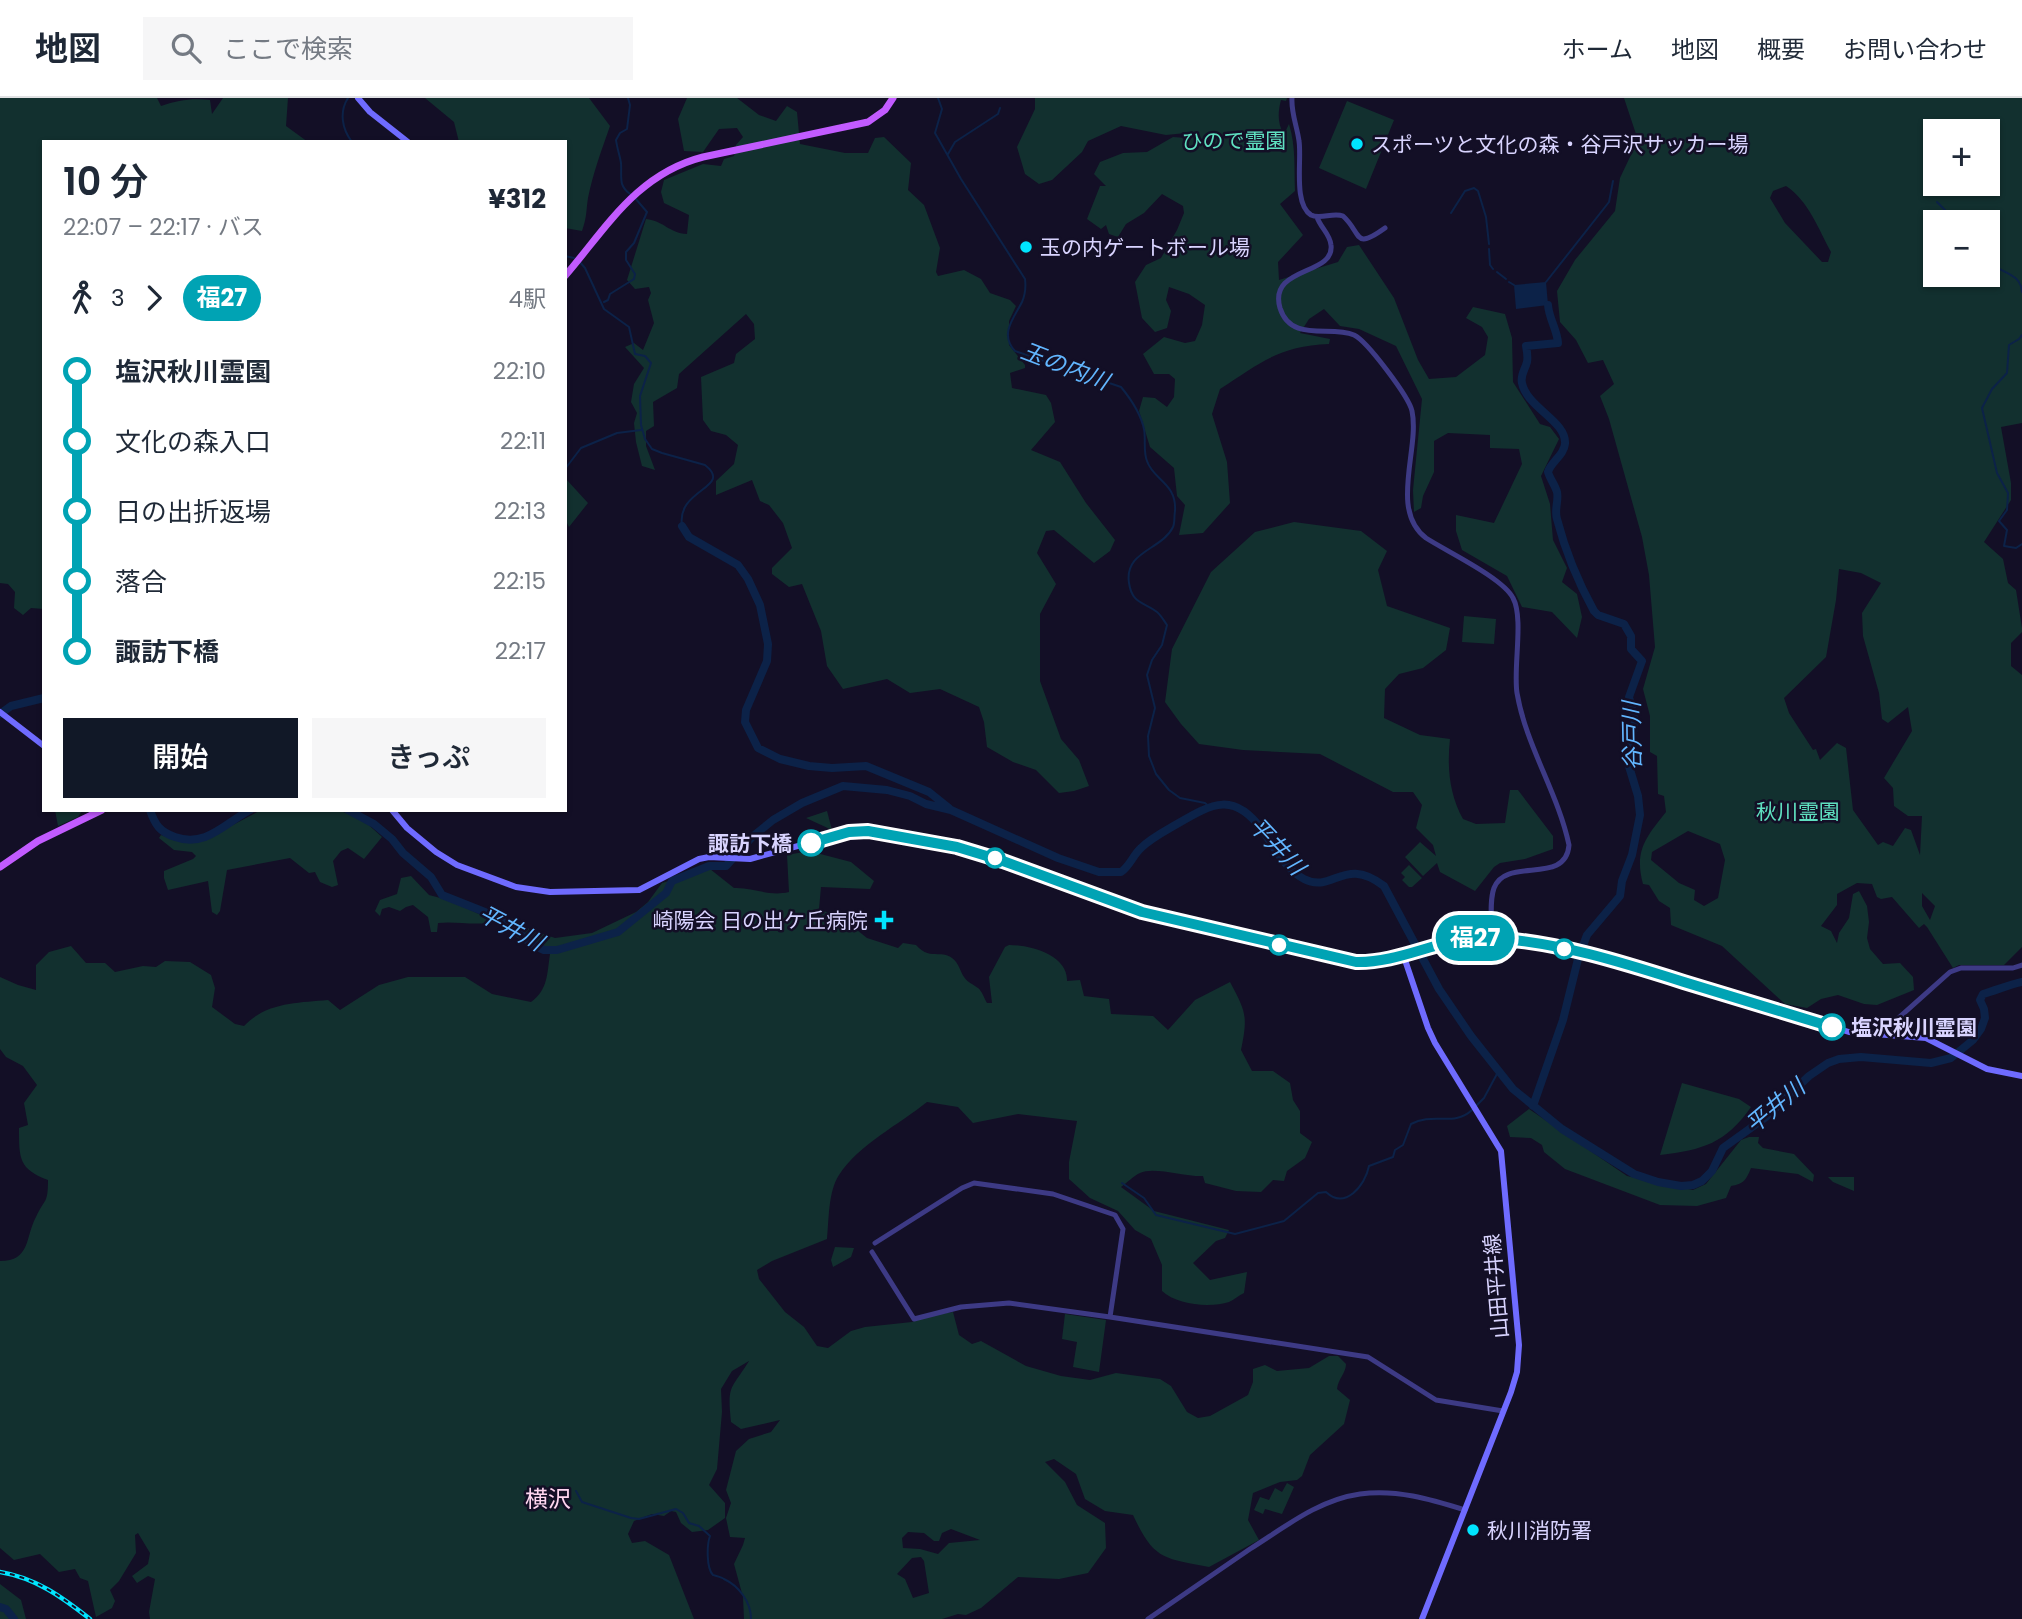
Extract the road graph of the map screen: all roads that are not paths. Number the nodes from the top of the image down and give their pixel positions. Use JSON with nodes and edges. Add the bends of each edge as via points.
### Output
{"nodes":[{"id":1,"x":358,"y":98,"type":"edge"},
{"id":2,"x":892,"y":98,"type":"edge"},
{"id":3,"x":1292,"y":98,"type":"edge"},
{"id":4,"x":405,"y":140,"type":"edge"},
{"id":5,"x":1317,"y":216,"type":"junction"},
{"id":6,"x":1385,"y":228,"type":"dead end"},
{"id":7,"x":567,"y":274,"type":"edge"},
{"id":8,"x":0,"y":712,"type":"edge"},
{"id":9,"x":42,"y":744,"type":"edge"},
{"id":10,"x":394,"y":812,"type":"edge"},
{"id":11,"x":87,"y":813,"type":"edge"},
{"id":12,"x":0,"y":867,"type":"edge"},
{"id":13,"x":1492,"y":938,"type":"junction"},
{"id":14,"x":1406,"y":956,"type":"junction"},
{"id":15,"x":2022,"y":965,"type":"edge"},
{"id":16,"x":1891,"y":1035,"type":"junction"},
{"id":17,"x":2022,"y":1076,"type":"edge"},
{"id":18,"x":875,"y":1243,"type":"dead end"},
{"id":19,"x":872,"y":1252,"type":"dead end"},
{"id":20,"x":1110,"y":1317,"type":"junction"},
{"id":21,"x":1503,"y":1411,"type":"junction"},
{"id":22,"x":1465,"y":1510,"type":"junction"},
{"id":23,"x":1148,"y":1619,"type":"edge"},
{"id":24,"x":1422,"y":1619,"type":"edge"}],
"edges":[{"from":1,"to":4,"type":"main road"},
{"from":2,"to":7,"type":"main road","via":[[885,110],[868,122],[685,162],[663,172],[633,197]]},
{"from":3,"to":5,"type":"street","via":[[1300,145],[1301,195],[1307,212]]},
{"from":5,"to":6,"type":"street","via":[[1343,215],[1354,233],[1363,238]]},
{"from":5,"to":13,"type":"street","via":[[1331,242],[1331,254],[1285,283],[1280,310],[1292,326],[1306,331],[1359,338],[1403,391],[1412,413],[1410,520],[1426,538],[1497,582],[1515,603],[1520,706],[1569,845],[1559,864],[1511,873],[1497,883],[1492,895]]},
{"from":8,"to":9,"type":"main road"},
{"from":10,"to":14,"type":"main road","via":[[453,863],[534,891],[635,891],[691,862],[758,857],[842,834],[877,832],[976,852],[1115,903],[1190,924],[1356,962]]},
{"from":11,"to":12,"type":"main road"},
{"from":13,"to":14,"type":"main road","via":[[1457,939]]},
{"from":13,"to":16,"type":"main road","via":[[1585,952],[1839,1029]]},
{"from":14,"to":21,"type":"main road","name":"山田平井線","via":[[1435,1044],[1503,1158],[1520,1345],[1517,1372]]},
{"from":15,"to":16,"type":"street","via":[[1956,969],[1894,1022]]},
{"from":16,"to":17,"type":"main road","via":[[1926,1038],[1987,1069]]},
{"from":18,"to":20,"type":"street","via":[[969,1184],[1053,1194],[1115,1215],[1121,1224]]},
{"from":19,"to":20,"type":"street","via":[[914,1320],[961,1307],[1020,1302]]},
{"from":20,"to":21,"type":"street","via":[[1368,1357],[1436,1399]]},
{"from":21,"to":22,"type":"main road","name":"山田平井線"},
{"from":22,"to":23,"type":"street","via":[[1386,1493],[1326,1503]]},
{"from":22,"to":24,"type":"main road","name":"山田平井線"}]}
